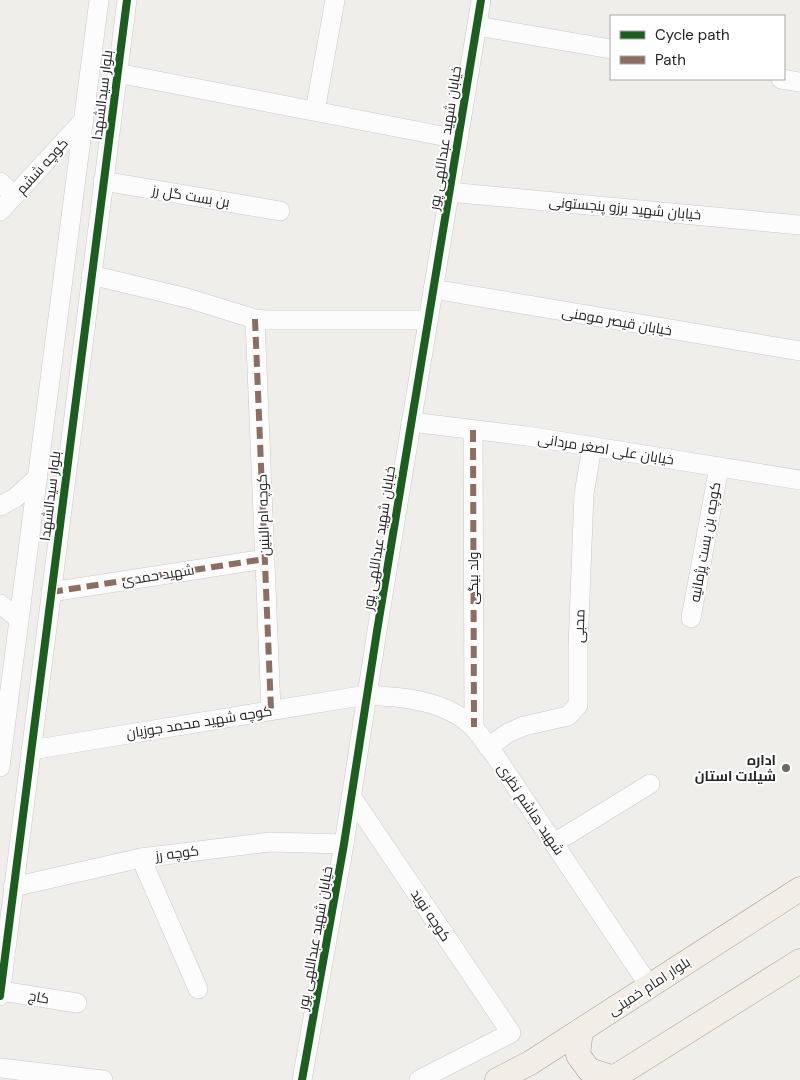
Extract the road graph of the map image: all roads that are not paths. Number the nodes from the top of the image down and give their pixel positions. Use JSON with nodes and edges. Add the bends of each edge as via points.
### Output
{"nodes":[{"id":1,"x":96,"y":0,"type":"edge"},
{"id":2,"x":127,"y":0,"type":"edge"},
{"id":3,"x":335,"y":0,"type":"edge"},
{"id":4,"x":481,"y":0,"type":"edge"},
{"id":5,"x":477,"y":26,"type":"junction"},
{"id":6,"x":610,"y":49,"type":"edge"},
{"id":7,"x":117,"y":73,"type":"junction"},
{"id":8,"x":785,"y":80,"type":"edge"},
{"id":9,"x":800,"y":82,"type":"edge"},
{"id":10,"x":315,"y":112,"type":"junction"},
{"id":11,"x":84,"y":120,"type":"junction"},
{"id":12,"x":458,"y":139,"type":"junction"},
{"id":13,"x":103,"y":181,"type":"junction"},
{"id":14,"x":0,"y":182,"type":"edge"},
{"id":15,"x":449,"y":192,"type":"junction"},
{"id":16,"x":14,"y":196,"type":"junction"},
{"id":17,"x":280,"y":211,"type":"dead end"},
{"id":18,"x":0,"y":212,"type":"edge"},
{"id":19,"x":800,"y":225,"type":"edge"},
{"id":20,"x":91,"y":275,"type":"junction"},
{"id":21,"x":433,"y":289,"type":"junction"},
{"id":22,"x":255,"y":319,"type":"junction"},
{"id":23,"x":428,"y":320,"type":"junction"},
{"id":24,"x":800,"y":351,"type":"edge"},
{"id":25,"x":411,"y":422,"type":"junction"},
{"id":26,"x":473,"y":430,"type":"junction"},
{"id":27,"x":592,"y":447,"type":"junction"},
{"id":28,"x":719,"y":467,"type":"junction"},
{"id":29,"x":38,"y":477,"type":"junction"},
{"id":30,"x":800,"y":480,"type":"edge"},
{"id":31,"x":0,"y":506,"type":"edge"},
{"id":32,"x":27,"y":555,"type":"junction"},
{"id":33,"x":55,"y":555,"type":"junction"},
{"id":34,"x":265,"y":559,"type":"junction"},
{"id":35,"x":51,"y":592,"type":"junction"},
{"id":36,"x":0,"y":604,"type":"edge"},
{"id":37,"x":691,"y":618,"type":"dead end"},
{"id":38,"x":19,"y":619,"type":"junction"},
{"id":39,"x":367,"y":695,"type":"junction"},
{"id":40,"x":271,"y":710,"type":"junction"},
{"id":41,"x":474,"y":727,"type":"junction"},
{"id":42,"x":488,"y":747,"type":"junction"},
{"id":43,"x":31,"y":750,"type":"junction"},
{"id":44,"x":0,"y":766,"type":"edge"},
{"id":45,"x":650,"y":784,"type":"dead end"},
{"id":46,"x":352,"y":796,"type":"junction"},
{"id":47,"x":554,"y":843,"type":"junction"},
{"id":48,"x":344,"y":844,"type":"junction"},
{"id":49,"x":141,"y":858,"type":"junction"},
{"id":50,"x":14,"y":886,"type":"junction"},
{"id":51,"x":800,"y":889,"type":"edge"},
{"id":52,"x":800,"y":961,"type":"edge"},
{"id":53,"x":650,"y":987,"type":"junction"},
{"id":54,"x":198,"y":988,"type":"dead end"},
{"id":55,"x":1,"y":990,"type":"edge"},
{"id":56,"x":0,"y":996,"type":"edge"},
{"id":57,"x":77,"y":1003,"type":"dead end"},
{"id":58,"x":581,"y":1030,"type":"junction"},
{"id":59,"x":0,"y":1068,"type":"edge"},
{"id":60,"x":504,"y":1078,"type":"edge"},
{"id":61,"x":612,"y":1079,"type":"edge"},
{"id":62,"x":103,"y":1080,"type":"edge"},
{"id":63,"x":302,"y":1080,"type":"edge"},
{"id":64,"x":419,"y":1080,"type":"edge"}],
"edges":[{"from":1,"to":11,"type":"street","name":"بلوار سیدالشهدا"},
{"from":2,"to":7,"type":"street","name":"بلوار سیدالشهدا"},
{"from":3,"to":10,"type":"street"},
{"from":4,"to":5,"type":"street","name":"خیابان شهید عبداللهی پور"},
{"from":5,"to":6,"type":"street"},
{"from":5,"to":12,"type":"street","name":"خیابان شهید عبداللهی پور"},
{"from":7,"to":10,"type":"street"},
{"from":7,"to":13,"type":"street","name":"بلوار سیدالشهدا"},
{"from":8,"to":9,"type":"street"},
{"from":10,"to":12,"type":"street"},
{"from":11,"to":16,"type":"street","name":"کوچه ششم"},
{"from":11,"to":29,"type":"street","name":"بلوار سیدالشهدا"},
{"from":12,"to":15,"type":"street","name":"خیابان شهید عبداللهی پور"},
{"from":13,"to":17,"type":"street","name":"بن بست گل رز"},
{"from":13,"to":20,"type":"street","name":"بلوار سیدالشهدا"},
{"from":14,"to":16,"type":"street"},
{"from":15,"to":19,"type":"street","name":"خیابان شهید برزو پنجستونی"},
{"from":15,"to":21,"type":"street","name":"خیابان شهید عبداللهی پور"},
{"from":16,"to":18,"type":"street","name":"کوچه ششم"},
{"from":20,"to":22,"type":"street","via":[[187,298]]},
{"from":20,"to":33,"type":"street","name":"بلوار سیدالشهدا"},
{"from":21,"to":23,"type":"street","name":"خیابان شهید عبداللهی پور"},
{"from":21,"to":24,"type":"street","name":"خیابان قیصر مومنی"},
{"from":22,"to":23,"type":"street"},
{"from":22,"to":34,"type":"street","name":"کوچه ام البنین"},
{"from":23,"to":25,"type":"street","name":"خیابان شهید عبداللهی پور"},
{"from":25,"to":26,"type":"street","name":"خیابان علی اصغر مردانی"},
{"from":25,"to":39,"type":"street","name":"خیابان شهید عبداللهی پور"},
{"from":26,"to":27,"type":"street","name":"خیابان علی اصغر مردانی"},
{"from":26,"to":41,"type":"street","name":"ولد بیگی"},
{"from":27,"to":28,"type":"street","name":"خیابان علی اصغر مردانی"},
{"from":27,"to":42,"type":"street","name":"محبی","via":[[584,494],[578,705],[568,716],[524,726]]},
{"from":28,"to":30,"type":"street","name":"خیابان علی اصغر مردانی"},
{"from":28,"to":37,"type":"street","name":"کوچه بن بست پژمانیه"},
{"from":29,"to":31,"type":"street","via":[[15,498]]},
{"from":29,"to":32,"type":"street","name":"بلوار سیدالشهدا"},
{"from":32,"to":33,"type":"street","via":[[42,546]]},
{"from":32,"to":38,"type":"street","name":"بلوار سیدالشهدا"},
{"from":33,"to":35,"type":"street","name":"بلوار سیدالشهدا"},
{"from":34,"to":35,"type":"street","name":"شهید حمدی"},
{"from":34,"to":40,"type":"street","name":"کوچه ام البنین"},
{"from":35,"to":43,"type":"street","name":"بلوار سیدالشهدا"},
{"from":36,"to":38,"type":"street"},
{"from":38,"to":44,"type":"street","name":"بلوار سیدالشهدا"},
{"from":39,"to":40,"type":"street","name":"کوچه شهید محمد جوزیان"},
{"from":39,"to":41,"type":"street","name":"شهید هاشم نظری","via":[[402,697],[440,706]]},
{"from":39,"to":46,"type":"street","name":"خیابان شهید عبداللهی پور"},
{"from":40,"to":43,"type":"street","name":"کوچه شهید محمد جوزیان"},
{"from":41,"to":42,"type":"street","name":"شهید هاشم نظری"},
{"from":42,"to":47,"type":"street","name":"شهید هاشم نظری"},
{"from":43,"to":50,"type":"street","name":"بلوار سیدالشهدا"},
{"from":45,"to":47,"type":"street"},
{"from":46,"to":48,"type":"street","name":"خیابان شهید عبداللهی پور"},
{"from":46,"to":64,"type":"street","name":"کوچه نوید","via":[[511,1033]]},
{"from":47,"to":53,"type":"street","name":"شهید هاشم نظری"},
{"from":48,"to":49,"type":"street","name":"کوچه رز","via":[[270,842]]},
{"from":48,"to":63,"type":"street","name":"خیابان شهید عبداللهی پور"},
{"from":49,"to":50,"type":"street","name":"کوچه رز"},
{"from":49,"to":54,"type":"street"},
{"from":50,"to":55,"type":"street","name":"بلوار سیدالشهدا"},
{"from":51,"to":53,"type":"main road","name":"بلوار امام خمینی"},
{"from":52,"to":61,"type":"main road"},
{"from":53,"to":58,"type":"main road","name":"بلوار امام خمینی"},
{"from":55,"to":56,"type":"street","name":"بلوار سیدالشهدا"},
{"from":55,"to":57,"type":"street","name":"کاج"},
{"from":58,"to":60,"type":"main road","name":"بلوار امام خمینی"},
{"from":58,"to":61,"type":"main road","via":[[578,1055],[589,1070]]},
{"from":59,"to":62,"type":"street"}]}
